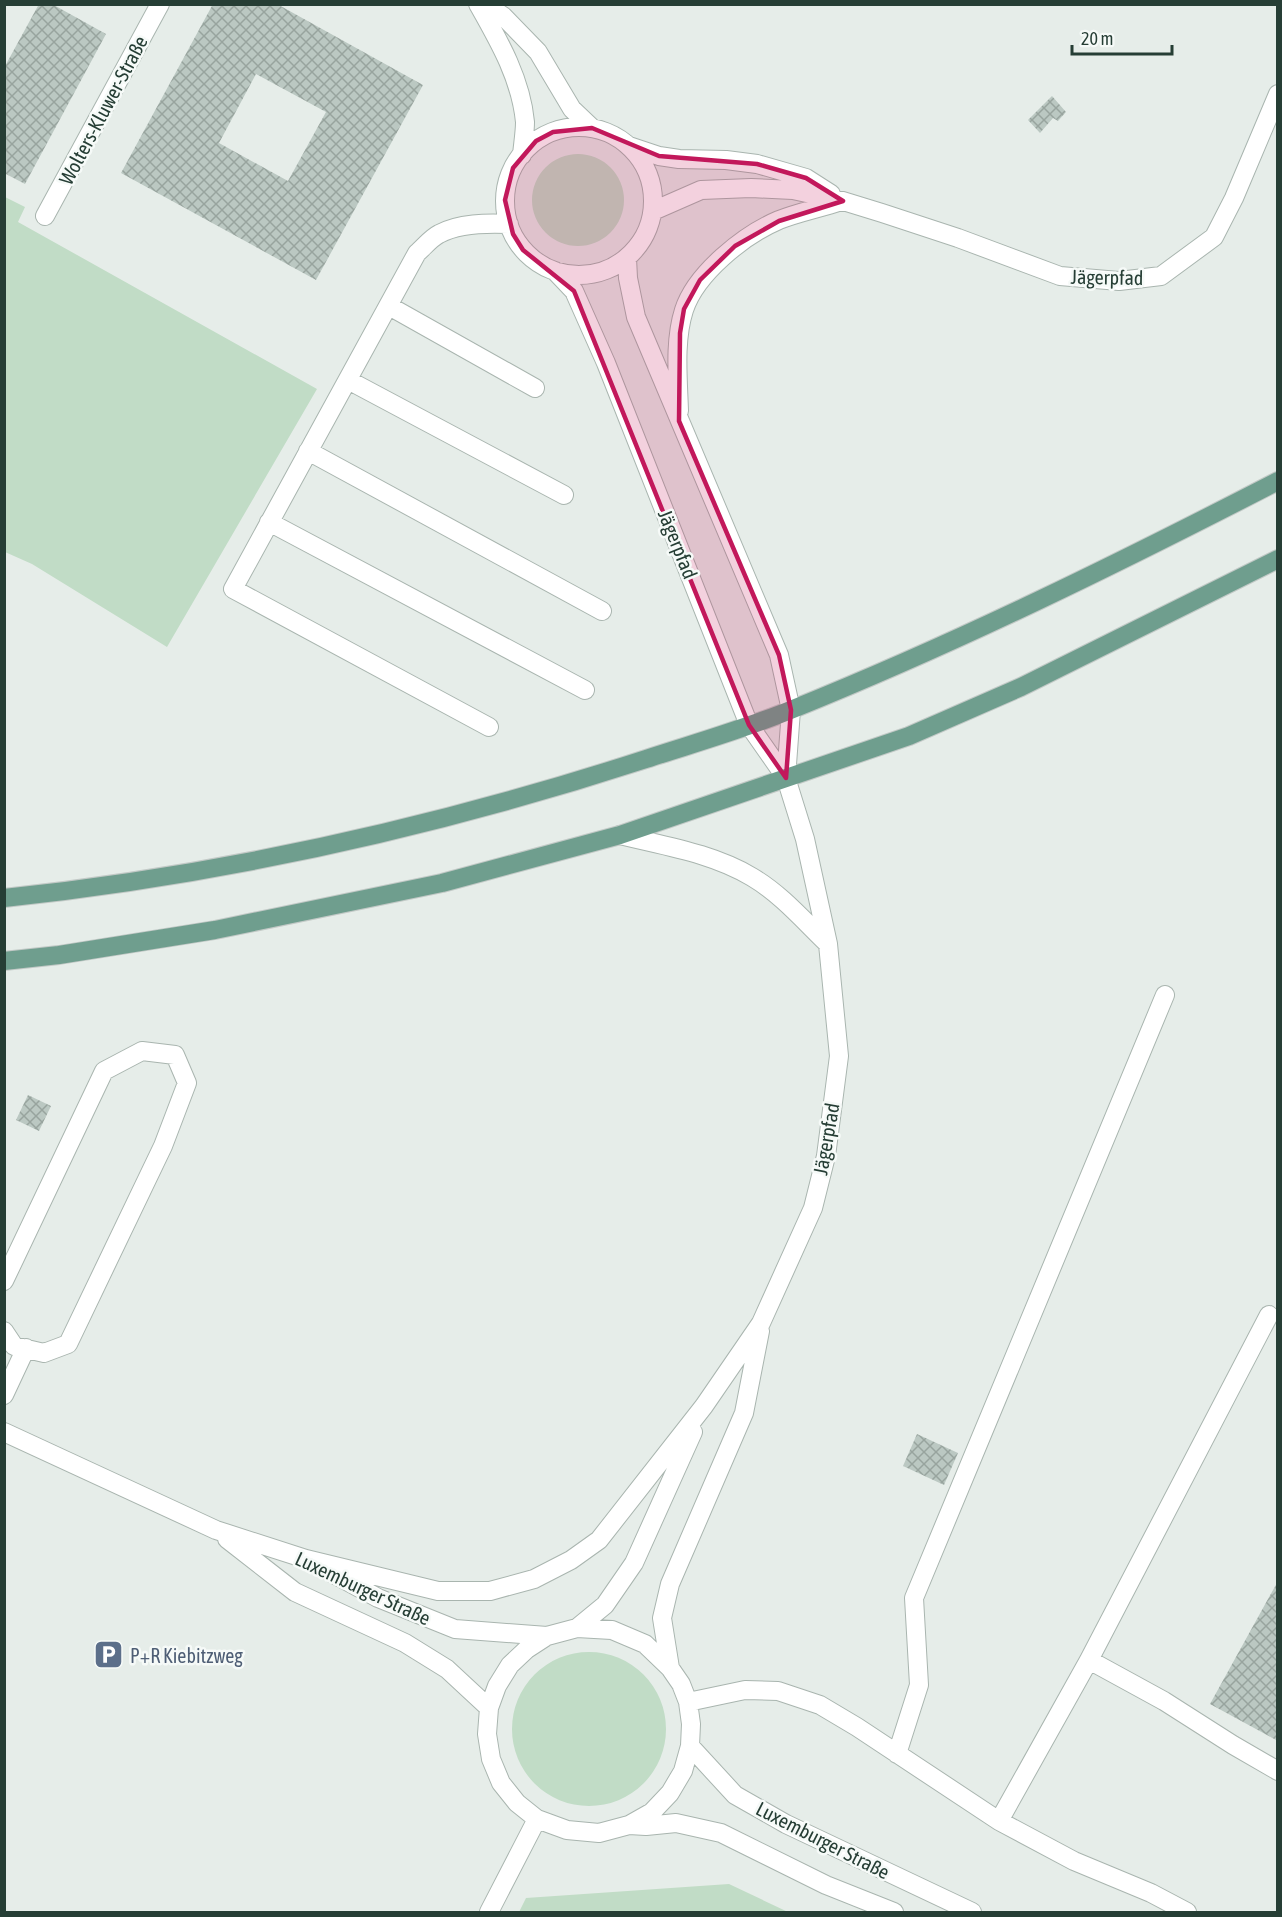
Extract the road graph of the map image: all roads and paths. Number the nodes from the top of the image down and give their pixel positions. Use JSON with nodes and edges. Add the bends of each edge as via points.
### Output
{"nodes":[{"id":1,"x":160,"y":4,"type":"edge"},
{"id":2,"x":478,"y":4,"type":"edge"},
{"id":3,"x":485,"y":4,"type":"edge"},
{"id":4,"x":1278,"y":94,"type":"edge"},
{"id":5,"x":592,"y":128,"type":"junction"},
{"id":6,"x":629,"y":146,"type":"junction"},
{"id":7,"x":522,"y":155,"type":"junction"},
{"id":8,"x":843,"y":201,"type":"junction"},
{"id":9,"x":653,"y":211,"type":"junction"},
{"id":10,"x":45,"y":216,"type":"dead end"},
{"id":11,"x":509,"y":224,"type":"junction"},
{"id":12,"x":627,"y":258,"type":"junction"},
{"id":13,"x":555,"y":271,"type":"junction"},
{"id":14,"x":388,"y":306,"type":"junction"},
{"id":15,"x":348,"y":380,"type":"junction"},
{"id":16,"x":535,"y":388,"type":"dead end"},
{"id":17,"x":679,"y":421,"type":"junction"},
{"id":18,"x":308,"y":451,"type":"junction"},
{"id":19,"x":1278,"y":481,"type":"edge"},
{"id":20,"x":564,"y":495,"type":"dead end"},
{"id":21,"x":269,"y":522,"type":"junction"},
{"id":22,"x":1278,"y":559,"type":"edge"},
{"id":23,"x":602,"y":611,"type":"dead end"},
{"id":24,"x":585,"y":690,"type":"dead end"},
{"id":25,"x":791,"y":711,"type":"junction"},
{"id":26,"x":749,"y":725,"type":"junction"},
{"id":27,"x":489,"y":727,"type":"dead end"},
{"id":28,"x":786,"y":778,"type":"junction"},
{"id":29,"x":620,"y":835,"type":"junction"},
{"id":30,"x":4,"y":898,"type":"edge"},
{"id":31,"x":828,"y":944,"type":"junction"},
{"id":32,"x":4,"y":961,"type":"edge"},
{"id":33,"x":1166,"y":994,"type":"dead end"},
{"id":34,"x":4,"y":1281,"type":"edge"},
{"id":35,"x":1269,"y":1315,"type":"dead end"},
{"id":36,"x":761,"y":1323,"type":"junction"},
{"id":37,"x":4,"y":1331,"type":"edge"},
{"id":38,"x":26,"y":1348,"type":"junction"},
{"id":39,"x":4,"y":1395,"type":"edge"},
{"id":40,"x":704,"y":1406,"type":"junction"},
{"id":41,"x":4,"y":1432,"type":"edge"},
{"id":42,"x":216,"y":1530,"type":"junction"},
{"id":43,"x":306,"y":1559,"type":"junction"},
{"id":44,"x":577,"y":1628,"type":"junction"},
{"id":45,"x":547,"y":1636,"type":"junction"},
{"id":46,"x":1089,"y":1660,"type":"junction"},
{"id":47,"x":670,"y":1668,"type":"junction"},
{"id":48,"x":687,"y":1702,"type":"junction"},
{"id":49,"x":489,"y":1708,"type":"junction"},
{"id":50,"x":690,"y":1746,"type":"junction"},
{"id":51,"x":897,"y":1754,"type":"junction"},
{"id":52,"x":1278,"y":1771,"type":"edge"},
{"id":53,"x":537,"y":1819,"type":"junction"},
{"id":54,"x":999,"y":1821,"type":"junction"},
{"id":55,"x":629,"y":1825,"type":"junction"},
{"id":56,"x":489,"y":1912,"type":"edge"},
{"id":57,"x":894,"y":1912,"type":"edge"},
{"id":58,"x":972,"y":1912,"type":"edge"},
{"id":59,"x":1186,"y":1912,"type":"edge"}],
"edges":[{"from":1,"to":10,"type":"street","name":"Wolters-Kluwer-Straße"},
{"from":2,"to":7,"type":"street","via":[[519,88],[525,124]]},
{"from":3,"to":5,"type":"street","via":[[503,16],[538,52],[572,109]]},
{"from":4,"to":8,"type":"street","name":"Jägerpfad","via":[[1214,237],[1161,276],[1119,281],[1060,276]]},
{"from":5,"to":6,"type":"street","via":[[612,134]]},
{"from":5,"to":7,"type":"street","via":[[572,127],[553,132]]},
{"from":6,"to":8,"type":"street","via":[[679,159],[757,165],[806,178]]},
{"from":6,"to":9,"type":"street","via":[[644,165],[652,187]]},
{"from":7,"to":11,"type":"street","via":[[507,184]]},
{"from":8,"to":9,"type":"street","via":[[792,190],[701,190]]},
{"from":8,"to":17,"type":"street","via":[[779,221],[735,246],[700,280],[684,309],[680,333]]},
{"from":9,"to":12,"type":"street","via":[[640,244]]},
{"from":11,"to":13,"type":"street","via":[[523,250]]},
{"from":11,"to":14,"type":"street","via":[[466,226],[438,234],[417,253]]},
{"from":12,"to":13,"type":"street","via":[[606,271],[580,276]]},
{"from":12,"to":17,"type":"street","via":[[636,317]]},
{"from":13,"to":26,"type":"street","name":"Jägerpfad","via":[[574,291],[606,363]]},
{"from":14,"to":15,"type":"street"},
{"from":14,"to":16,"type":"street"},
{"from":15,"to":18,"type":"street"},
{"from":15,"to":20,"type":"street"},
{"from":17,"to":25,"type":"street","via":[[779,655]]},
{"from":18,"to":21,"type":"street"},
{"from":18,"to":23,"type":"street"},
{"from":19,"to":25,"type":"main road","via":[[1065,588]]},
{"from":21,"to":24,"type":"street"},
{"from":21,"to":27,"type":"street","via":[[233,589]]},
{"from":22,"to":28,"type":"main road","via":[[1021,687],[909,736]]},
{"from":25,"to":26,"type":"main road"},
{"from":25,"to":28,"type":"street"},
{"from":26,"to":28,"type":"street","name":"Jägerpfad"},
{"from":26,"to":30,"type":"main road","via":[[583,779],[384,834],[172,876]]},
{"from":28,"to":29,"type":"main road"},
{"from":28,"to":31,"type":"street","name":"Jägerpfad","via":[[805,839]]},
{"from":29,"to":31,"type":"street","via":[[693,852],[753,877]]},
{"from":29,"to":32,"type":"main road","via":[[442,883],[215,930],[59,956]]},
{"from":31,"to":36,"type":"street","name":"Jägerpfad","via":[[839,1056],[826,1156],[813,1208]]},
{"from":33,"to":51,"type":"street","via":[[914,1598],[919,1685]]},
{"from":34,"to":38,"type":"street","via":[[104,1071],[142,1051],[175,1055],[187,1083],[163,1146],[68,1344],[44,1353]]},
{"from":35,"to":46,"type":"street"},
{"from":36,"to":40,"type":"street"},
{"from":36,"to":47,"type":"street","via":[[744,1413],[670,1584],[662,1618]]},
{"from":37,"to":38,"type":"street","via":[[14,1346]]},
{"from":38,"to":39,"type":"street"},
{"from":40,"to":43,"type":"street","via":[[599,1540],[534,1579],[490,1591],[438,1591]]},
{"from":40,"to":44,"type":"street","via":[[634,1563],[605,1605]]},
{"from":41,"to":42,"type":"street","name":"Luxemburger Straße"},
{"from":42,"to":43,"type":"street","name":"Luxemburger Straße"},
{"from":42,"to":49,"type":"street","name":"Luxemburger Straße","via":[[295,1592],[405,1643],[447,1669]]},
{"from":43,"to":45,"type":"street","name":"Luxemburger Straße","via":[[378,1598],[455,1629]]},
{"from":44,"to":45,"type":"street"},
{"from":44,"to":47,"type":"street","via":[[612,1630],[645,1644]]},
{"from":45,"to":49,"type":"street","via":[[510,1665]]},
{"from":46,"to":52,"type":"street"},
{"from":46,"to":54,"type":"street"},
{"from":47,"to":48,"type":"street"},
{"from":48,"to":50,"type":"street"},
{"from":48,"to":51,"type":"street","via":[[746,1690],[778,1691],[820,1705]]},
{"from":49,"to":53,"type":"street","via":[[490,1760],[506,1790]]},
{"from":50,"to":55,"type":"street","via":[[683,1771],[670,1793],[652,1812]]},
{"from":50,"to":58,"type":"street","name":"Luxemburger Straße","via":[[735,1795],[786,1824]]},
{"from":51,"to":54,"type":"street"},
{"from":53,"to":55,"type":"street","via":[[567,1830],[599,1833]]},
{"from":53,"to":56,"type":"street"},
{"from":54,"to":59,"type":"street","via":[[1074,1861]]},
{"from":55,"to":57,"type":"street","name":"Luxemburger Straße","via":[[676,1823],[721,1833],[825,1885]]}]}
